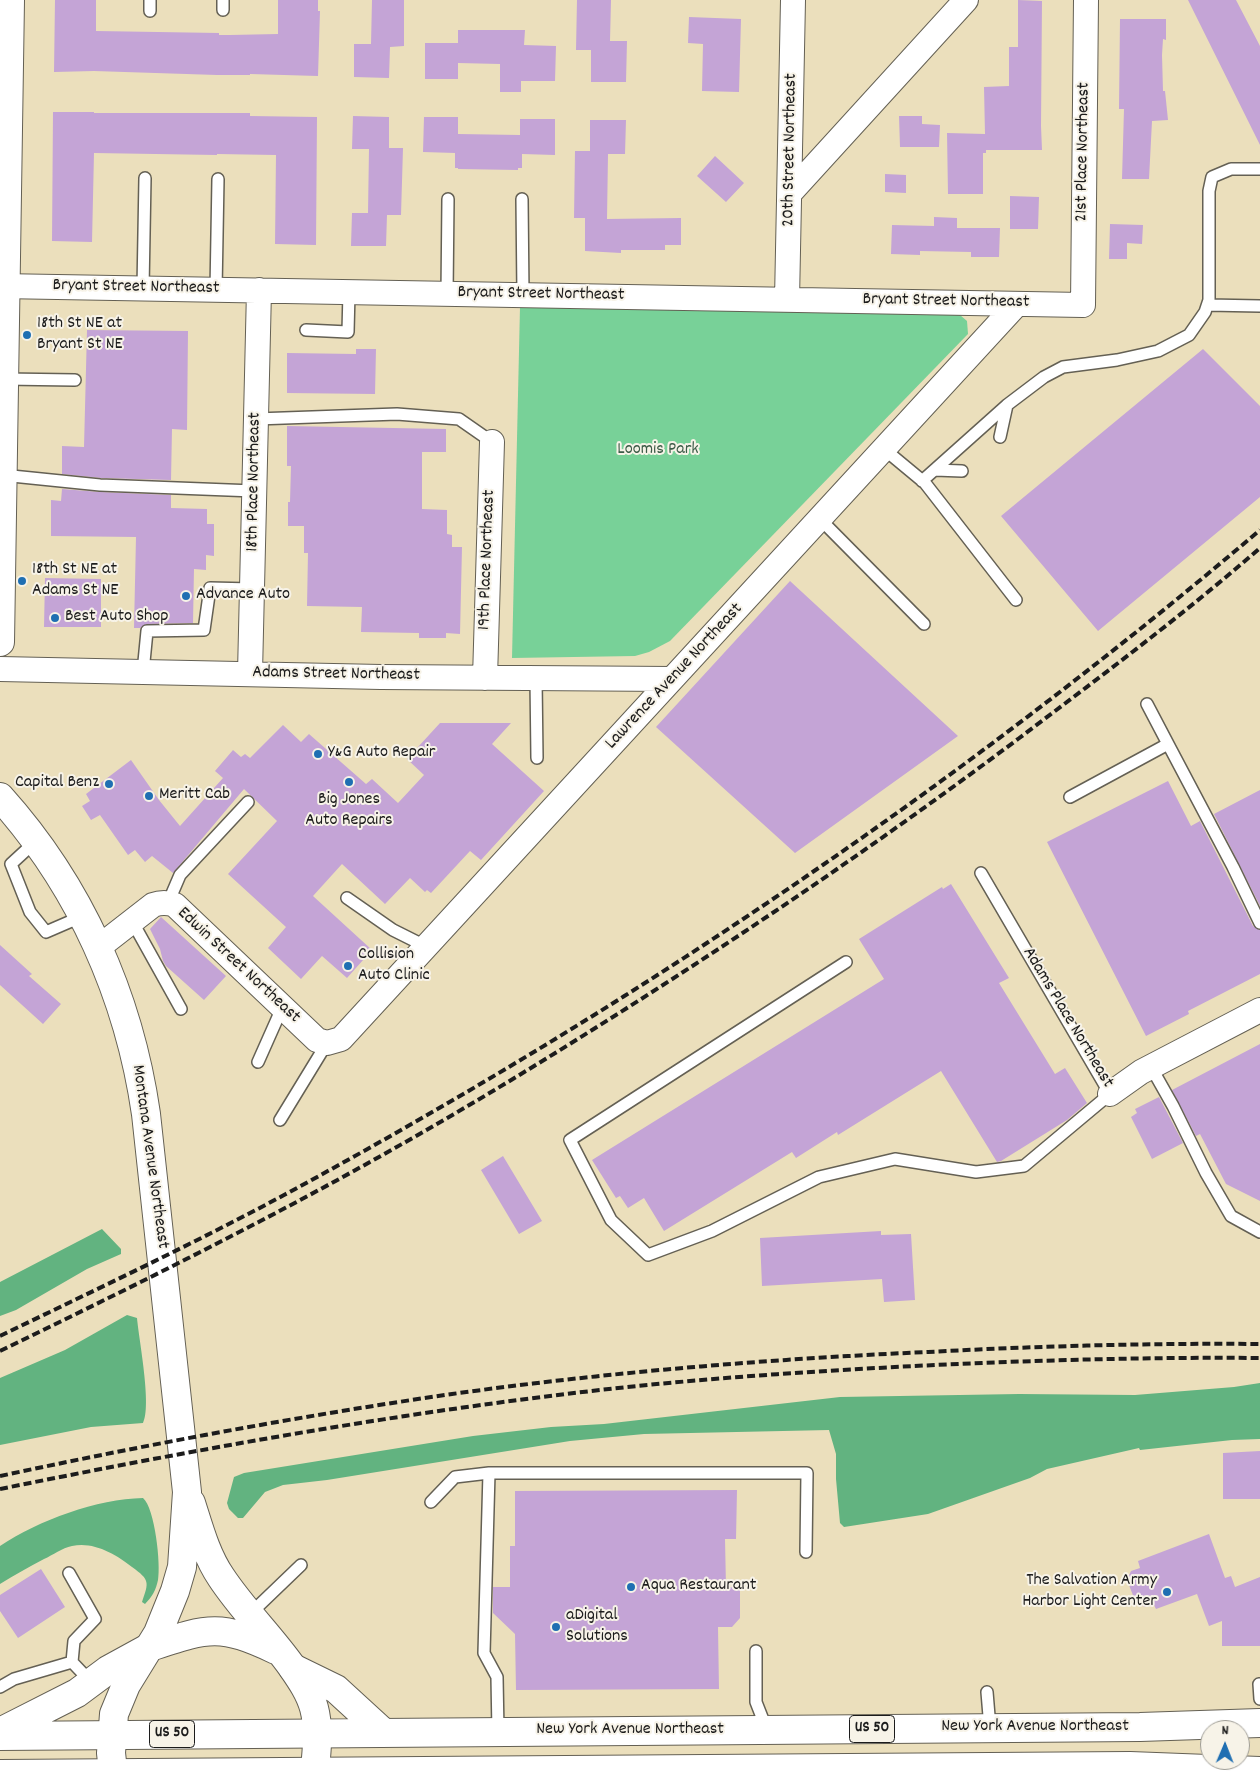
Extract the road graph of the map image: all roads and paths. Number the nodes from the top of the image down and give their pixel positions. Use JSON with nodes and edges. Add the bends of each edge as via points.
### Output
{"nodes":[{"id":1,"x":10,"y":0,"type":"edge"},
{"id":2,"x":794,"y":0,"type":"edge"},
{"id":3,"x":966,"y":0,"type":"edge"},
{"id":4,"x":1086,"y":0,"type":"edge"},
{"id":5,"x":5,"y":44,"type":"edge"},
{"id":6,"x":4,"y":88,"type":"edge"},
{"id":7,"x":1260,"y":169,"type":"edge"},
{"id":8,"x":145,"y":178,"type":"dead end"},
{"id":9,"x":218,"y":178,"type":"dead end"},
{"id":10,"x":790,"y":193,"type":"junction"},
{"id":11,"x":522,"y":199,"type":"dead end"},
{"id":12,"x":448,"y":200,"type":"dead end"},
{"id":13,"x":3,"y":286,"type":"edge"},
{"id":14,"x":143,"y":288,"type":"junction"},
{"id":15,"x":216,"y":290,"type":"junction"},
{"id":16,"x":259,"y":290,"type":"junction"},
{"id":17,"x":349,"y":292,"type":"junction"},
{"id":18,"x":446,"y":294,"type":"junction"},
{"id":19,"x":523,"y":295,"type":"junction"},
{"id":20,"x":787,"y":300,"type":"junction"},
{"id":21,"x":1017,"y":304,"type":"junction"},
{"id":22,"x":1083,"y":305,"type":"joint"},
{"id":23,"x":1208,"y":305,"type":"junction"},
{"id":24,"x":1260,"y":306,"type":"edge"},
{"id":25,"x":306,"y":330,"type":"dead end"},
{"id":26,"x":4,"y":379,"type":"junction"},
{"id":27,"x":74,"y":380,"type":"dead end"},
{"id":28,"x":1007,"y":405,"type":"junction"},
{"id":29,"x":256,"y":419,"type":"junction"},
{"id":30,"x":1000,"y":437,"type":"dead end"},
{"id":31,"x":492,"y":442,"type":"joint"},
{"id":32,"x":884,"y":449,"type":"junction"},
{"id":33,"x":935,"y":470,"type":"junction"},
{"id":34,"x":962,"y":471,"type":"dead end"},
{"id":35,"x":2,"y":475,"type":"junction"},
{"id":36,"x":922,"y":481,"type":"junction"},
{"id":37,"x":254,"y":491,"type":"junction"},
{"id":38,"x":820,"y":519,"type":"junction"},
{"id":39,"x":252,"y":590,"type":"junction"},
{"id":40,"x":1016,"y":600,"type":"dead end"},
{"id":41,"x":924,"y":624,"type":"dead end"},
{"id":42,"x":0,"y":642,"type":"edge"},
{"id":43,"x":0,"y":669,"type":"edge"},
{"id":44,"x":143,"y":672,"type":"junction"},
{"id":45,"x":250,"y":673,"type":"junction"},
{"id":46,"x":485,"y":678,"type":"junction"},
{"id":47,"x":536,"y":678,"type":"junction"},
{"id":48,"x":672,"y":680,"type":"junction"},
{"id":49,"x":1147,"y":704,"type":"dead end"},
{"id":50,"x":1168,"y":744,"type":"junction"},
{"id":51,"x":537,"y":758,"type":"dead end"},
{"id":52,"x":0,"y":797,"type":"edge"},
{"id":53,"x":1070,"y":797,"type":"dead end"},
{"id":54,"x":248,"y":802,"type":"dead end"},
{"id":55,"x":36,"y":841,"type":"junction"},
{"id":56,"x":981,"y":873,"type":"dead end"},
{"id":57,"x":347,"y":898,"type":"dead end"},
{"id":58,"x":168,"y":903,"type":"junction"},
{"id":59,"x":83,"y":916,"type":"junction"},
{"id":60,"x":132,"y":921,"type":"junction"},
{"id":61,"x":1260,"y":923,"type":"edge"},
{"id":62,"x":99,"y":947,"type":"junction"},
{"id":63,"x":427,"y":947,"type":"junction"},
{"id":64,"x":846,"y":962,"type":"dead end"},
{"id":65,"x":282,"y":1008,"type":"junction"},
{"id":66,"x":181,"y":1009,"type":"dead end"},
{"id":67,"x":1260,"y":1010,"type":"edge"},
{"id":68,"x":327,"y":1043,"type":"junction"},
{"id":69,"x":258,"y":1062,"type":"dead end"},
{"id":70,"x":1151,"y":1067,"type":"junction"},
{"id":71,"x":1110,"y":1094,"type":"junction"},
{"id":72,"x":280,"y":1120,"type":"dead end"},
{"id":73,"x":1260,"y":1232,"type":"edge"},
{"id":74,"x":489,"y":1473,"type":"junction"},
{"id":75,"x":187,"y":1492,"type":"junction"},
{"id":76,"x":430,"y":1502,"type":"dead end"},
{"id":77,"x":806,"y":1552,"type":"dead end"},
{"id":78,"x":301,"y":1565,"type":"dead end"},
{"id":79,"x":69,"y":1573,"type":"dead end"},
{"id":80,"x":250,"y":1614,"type":"junction"},
{"id":81,"x":150,"y":1647,"type":"junction"},
{"id":82,"x":756,"y":1651,"type":"dead end"},
{"id":83,"x":287,"y":1660,"type":"junction"},
{"id":84,"x":72,"y":1662,"type":"junction"},
{"id":85,"x":93,"y":1683,"type":"junction"},
{"id":86,"x":1258,"y":1684,"type":"dead end"},
{"id":87,"x":0,"y":1686,"type":"edge"},
{"id":88,"x":988,"y":1692,"type":"dead end"},
{"id":89,"x":1260,"y":1699,"type":"edge"},
{"id":90,"x":1260,"y":1723,"type":"edge"},
{"id":91,"x":990,"y":1728,"type":"junction"},
{"id":92,"x":762,"y":1730,"type":"junction"},
{"id":93,"x":0,"y":1732,"type":"edge"},
{"id":94,"x":498,"y":1732,"type":"junction"},
{"id":95,"x":316,"y":1733,"type":"junction"},
{"id":96,"x":384,"y":1733,"type":"junction"},
{"id":97,"x":112,"y":1735,"type":"junction"},
{"id":98,"x":0,"y":1736,"type":"edge"},
{"id":99,"x":990,"y":1766,"type":"junction"},
{"id":100,"x":757,"y":1769,"type":"junction"},
{"id":101,"x":1260,"y":1771,"type":"edge"},
{"id":102,"x":1130,"y":1773,"type":"edge"},
{"id":103,"x":0,"y":1774,"type":"edge"},
{"id":104,"x":1218,"y":1774,"type":"edge"},
{"id":105,"x":431,"y":1775,"type":"edge"},
{"id":106,"x":315,"y":1776,"type":"edge"},
{"id":107,"x":36,"y":1777,"type":"edge"},
{"id":108,"x":113,"y":1777,"type":"edge"}],
"edges":[{"from":1,"to":5,"type":"main road"},
{"from":2,"to":10,"type":"street","name":"20th Street Northeast"},
{"from":3,"to":10,"type":"street"},
{"from":4,"to":22,"type":"street","name":"21st Place Northeast"},
{"from":5,"to":6,"type":"main road"},
{"from":6,"to":13,"type":"main road"},
{"from":7,"to":23,"type":"lane","via":[[1231,169],[1212,177],[1209,191]]},
{"from":8,"to":14,"type":"lane"},
{"from":9,"to":15,"type":"lane"},
{"from":10,"to":20,"type":"street","name":"20th Street Northeast"},
{"from":11,"to":19,"type":"lane"},
{"from":12,"to":18,"type":"lane"},
{"from":13,"to":14,"type":"street","name":"Bryant Street Northeast"},
{"from":13,"to":26,"type":"main road"},
{"from":14,"to":15,"type":"street","name":"Bryant Street Northeast"},
{"from":15,"to":16,"type":"street","name":"Bryant Street Northeast"},
{"from":16,"to":17,"type":"street","name":"Bryant Street Northeast"},
{"from":16,"to":29,"type":"street","name":"18th Place Northeast"},
{"from":17,"to":18,"type":"street","name":"Bryant Street Northeast"},
{"from":17,"to":25,"type":"lane","via":[[348,332]]},
{"from":18,"to":19,"type":"street","name":"Bryant Street Northeast"},
{"from":19,"to":20,"type":"street","name":"Bryant Street Northeast"},
{"from":20,"to":21,"type":"street","name":"Bryant Street Northeast"},
{"from":21,"to":22,"type":"street","name":"Bryant Street Northeast"},
{"from":21,"to":32,"type":"street","name":"Lawrence Avenue Northeast"},
{"from":23,"to":24,"type":"lane"},
{"from":23,"to":28,"type":"lane","via":[[1189,335],[1158,351],[1063,367]]},
{"from":26,"to":27,"type":"lane"},
{"from":26,"to":35,"type":"main road"},
{"from":28,"to":30,"type":"lane"},
{"from":28,"to":33,"type":"lane"},
{"from":29,"to":31,"type":"lane","via":[[397,414],[459,419]]},
{"from":29,"to":37,"type":"street","name":"18th Place Northeast"},
{"from":31,"to":46,"type":"street","name":"19th Place Northeast"},
{"from":32,"to":36,"type":"lane"},
{"from":32,"to":38,"type":"street","name":"Lawrence Avenue Northeast"},
{"from":33,"to":34,"type":"lane"},
{"from":33,"to":36,"type":"lane"},
{"from":35,"to":37,"type":"lane","via":[[100,485]]},
{"from":35,"to":42,"type":"main road"},
{"from":36,"to":40,"type":"lane"},
{"from":37,"to":39,"type":"street","name":"18th Place Northeast"},
{"from":38,"to":41,"type":"lane"},
{"from":38,"to":48,"type":"street","name":"Lawrence Avenue Northeast"},
{"from":39,"to":44,"type":"lane","via":[[210,588],[204,630],[147,631]]},
{"from":39,"to":45,"type":"street","name":"18th Place Northeast"},
{"from":43,"to":44,"type":"street","name":"Adams Street Northeast"},
{"from":44,"to":45,"type":"street","name":"Adams Street Northeast"},
{"from":45,"to":46,"type":"street","name":"Adams Street Northeast"},
{"from":46,"to":47,"type":"street","name":"Adams Street Northeast"},
{"from":47,"to":48,"type":"street","name":"Adams Street Northeast"},
{"from":47,"to":51,"type":"lane"},
{"from":48,"to":63,"type":"street","name":"Lawrence Avenue Northeast"},
{"from":49,"to":50,"type":"lane"},
{"from":50,"to":53,"type":"lane"},
{"from":50,"to":61,"type":"lane"},
{"from":52,"to":55,"type":"main road","name":"Montana Avenue Northeast"},
{"from":54,"to":58,"type":"lane","via":[[180,875]]},
{"from":55,"to":59,"type":"main road","name":"Montana Avenue Northeast"},
{"from":55,"to":59,"type":"lane","via":[[10,864],[30,912],[46,932]]},
{"from":56,"to":71,"type":"lane","name":"Adams Place Northeast"},
{"from":57,"to":63,"type":"lane","via":[[393,930]]},
{"from":58,"to":60,"type":"street","name":"Edwin Street Northeast","via":[[153,905]]},
{"from":58,"to":65,"type":"street","name":"Edwin Street Northeast","via":[[175,905]]},
{"from":59,"to":62,"type":"main road","name":"Montana Avenue Northeast"},
{"from":60,"to":62,"type":"street","name":"Edwin Street Northeast"},
{"from":60,"to":66,"type":"lane"},
{"from":62,"to":75,"type":"main road","name":"Montana Avenue Northeast","via":[[126,1021],[143,1092]]},
{"from":63,"to":68,"type":"street","name":"Lawrence Avenue Northeast","via":[[347,1035]]},
{"from":64,"to":71,"type":"lane","via":[[570,1140],[610,1220],[648,1255],[712,1231],[819,1177],[895,1159],[976,1172],[1024,1166]]},
{"from":65,"to":68,"type":"street","name":"Edwin Street Northeast","via":[[317,1040]]},
{"from":65,"to":69,"type":"lane"},
{"from":67,"to":70,"type":"street","name":"Adams Place Northeast"},
{"from":68,"to":72,"type":"lane"},
{"from":70,"to":71,"type":"street","name":"Adams Place Northeast"},
{"from":70,"to":73,"type":"lane","via":[[1231,1216]]},
{"from":74,"to":76,"type":"lane","via":[[455,1477]]},
{"from":74,"to":77,"type":"lane","via":[[807,1473]]},
{"from":74,"to":94,"type":"lane","via":[[484,1653],[497,1677]]},
{"from":75,"to":80,"type":"main road","name":"Montana Avenue Northeast","via":[[213,1564]]},
{"from":75,"to":81,"type":"main road","name":"Montana Avenue Northeast","via":[[179,1580]]},
{"from":78,"to":80,"type":"lane"},
{"from":79,"to":84,"type":"lane","via":[[95,1619],[74,1641]]},
{"from":80,"to":83,"type":"main road","name":"Montana Avenue Northeast"},
{"from":81,"to":83,"type":"main road","via":[[194,1633],[216,1630],[241,1634]]},
{"from":81,"to":85,"type":"main road","via":[[108,1670]]},
{"from":81,"to":97,"type":"main road","name":"Montana Avenue Northeast","via":[[122,1694],[114,1714]]},
{"from":82,"to":92,"type":"lane","via":[[756,1702]]},
{"from":83,"to":95,"type":"main road","name":"Montana Avenue Northeast","via":[[312,1700]]},
{"from":83,"to":96,"type":"main road","via":[[336,1688]]},
{"from":84,"to":85,"type":"lane"},
{"from":84,"to":87,"type":"lane"},
{"from":85,"to":93,"type":"main road"},
{"from":86,"to":89,"type":"lane"},
{"from":88,"to":91,"type":"lane"},
{"from":90,"to":91,"type":"main road","name":"New York Avenue Northeast","number":"US 50"},
{"from":91,"to":92,"type":"main road","name":"New York Avenue Northeast","number":"US 50"},
{"from":91,"to":99,"type":"main road"},
{"from":92,"to":94,"type":"main road","name":"New York Avenue Northeast","number":"US 50"},
{"from":92,"to":100,"type":"main road"},
{"from":94,"to":96,"type":"main road","name":"New York Avenue Northeast","number":"US 50"},
{"from":95,"to":96,"type":"main road","name":"New York Avenue Northeast","number":"US 50"},
{"from":95,"to":97,"type":"main road","name":"New York Avenue Northeast","number":"US 50"},
{"from":95,"to":106,"type":"main road","name":"Montana Avenue Northeast"},
{"from":97,"to":98,"type":"main road","name":"New York Avenue Northeast","number":"US 50"},
{"from":97,"to":108,"type":"main road","name":"Montana Avenue Northeast"},
{"from":99,"to":100,"type":"main road","number":"US 50"},
{"from":99,"to":102,"type":"main road","number":"US 50"},
{"from":100,"to":105,"type":"main road","number":"US 50"},
{"from":101,"to":104,"type":"main road","number":"US 50"},
{"from":102,"to":104,"type":"main road","number":"US 50"},
{"from":103,"to":107,"type":"main road","number":"US 50"},
{"from":105,"to":106,"type":"main road","number":"US 50"},
{"from":106,"to":108,"type":"main road","number":"US 50"},
{"from":107,"to":108,"type":"main road","number":"US 50"}]}
